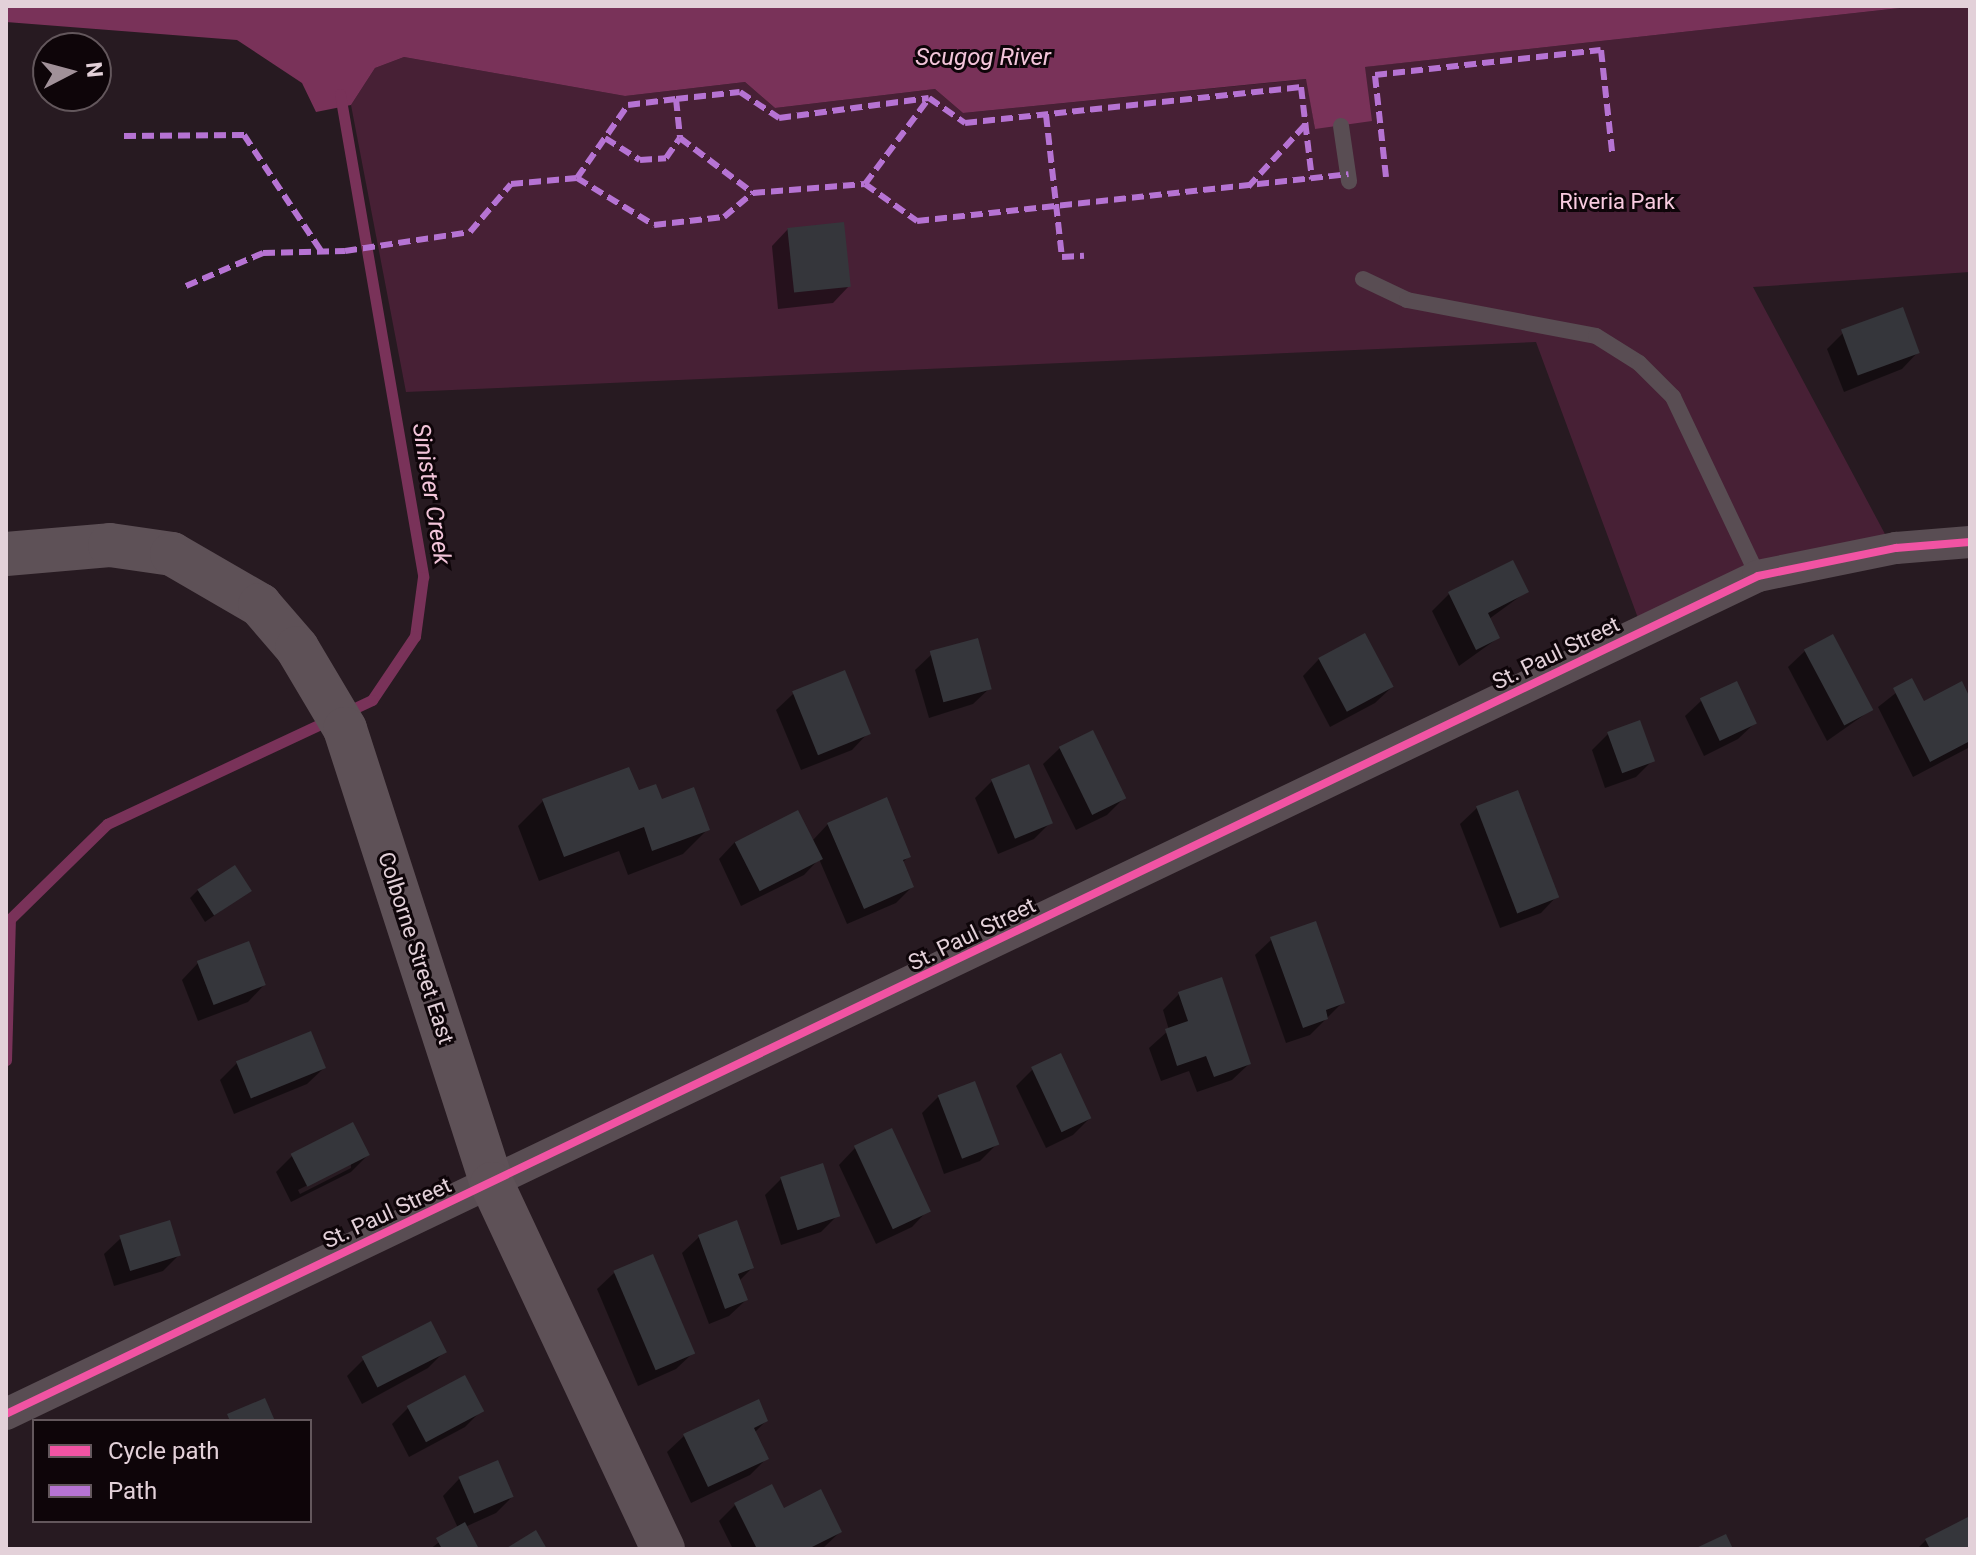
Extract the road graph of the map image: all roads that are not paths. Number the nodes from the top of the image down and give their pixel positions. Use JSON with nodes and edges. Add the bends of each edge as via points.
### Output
{"nodes":[{"id":1,"x":1341,"y":126,"type":"dead end"},
{"id":2,"x":1349,"y":181,"type":"dead end"},
{"id":3,"x":1363,"y":279,"type":"dead end"},
{"id":4,"x":1970,"y":542,"type":"edge"},
{"id":5,"x":6,"y":554,"type":"edge"},
{"id":6,"x":1758,"y":576,"type":"junction"},
{"id":7,"x":492,"y":1184,"type":"junction"},
{"id":8,"x":6,"y":1414,"type":"edge"},
{"id":9,"x":663,"y":1549,"type":"edge"}],
"edges":[{"from":1,"to":2,"type":"lane"},
{"from":3,"to":6,"type":"lane","via":[[1407,300],[1596,336],[1639,363],[1673,397]]},
{"from":4,"to":6,"type":"street","name":"St. Paul Street","via":[[1896,548]]},
{"from":5,"to":7,"type":"main road","name":"Colborne Street East","via":[[110,545],[174,554],[260,605],[292,640],[339,715]]},
{"from":6,"to":7,"type":"street","name":"St. Paul Street"},
{"from":7,"to":8,"type":"street","name":"St. Paul Street"},
{"from":7,"to":9,"type":"main road","name":"Colborne Street East"}]}
